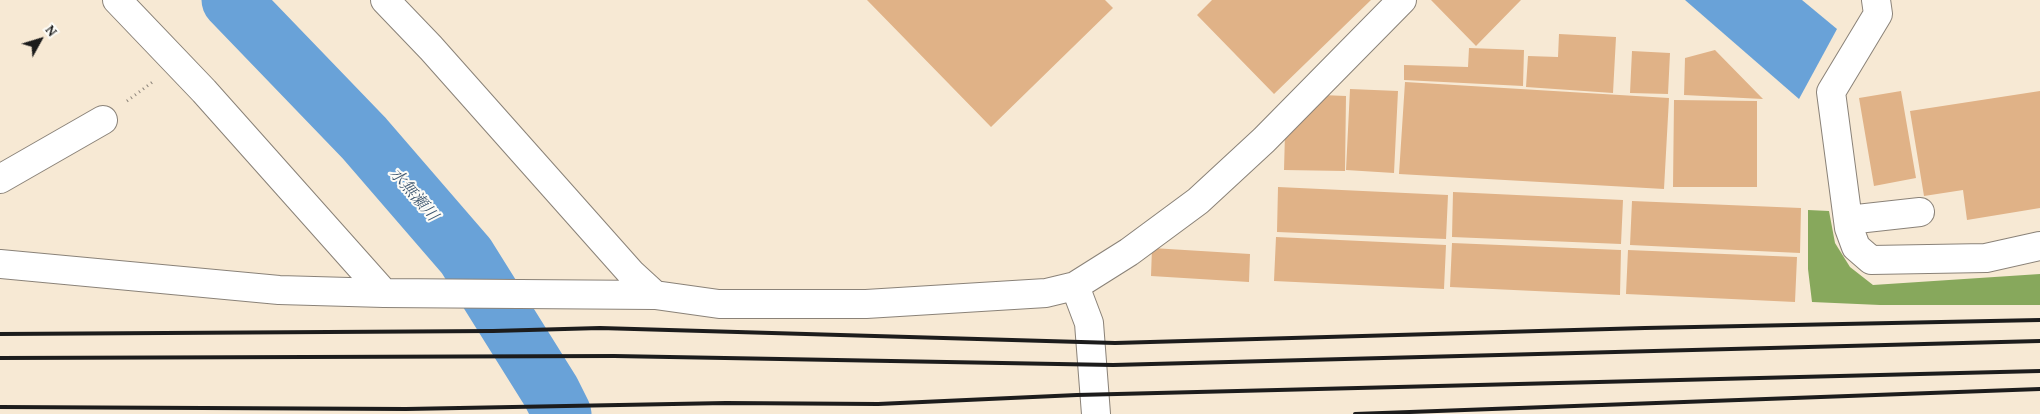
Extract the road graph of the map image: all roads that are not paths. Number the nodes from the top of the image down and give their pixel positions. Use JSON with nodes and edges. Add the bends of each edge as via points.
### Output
{"nodes":[{"id":1,"x":117,"y":0,"type":"edge"},
{"id":2,"x":385,"y":0,"type":"edge"},
{"id":3,"x":1402,"y":0,"type":"edge"},
{"id":4,"x":1876,"y":0,"type":"edge"},
{"id":5,"x":103,"y":120,"type":"road end"},
{"id":6,"x":0,"y":179,"type":"edge"},
{"id":7,"x":1920,"y":212,"type":"dead end"},
{"id":8,"x":1848,"y":220,"type":"junction"},
{"id":9,"x":2040,"y":246,"type":"edge"},
{"id":10,"x":0,"y":264,"type":"edge"},
{"id":11,"x":1075,"y":286,"type":"junction"},
{"id":12,"x":384,"y":293,"type":"junction"},
{"id":13,"x":655,"y":295,"type":"junction"},
{"id":14,"x":1096,"y":414,"type":"edge"}],
"edges":[{"from":1,"to":12,"type":"street"},
{"from":2,"to":13,"type":"street","via":[[631,273]]},
{"from":3,"to":11,"type":"street","via":[[1264,140],[1198,201],[1129,252]]},
{"from":4,"to":8,"type":"street","via":[[1878,14],[1831,92]]},
{"from":5,"to":6,"type":"street"},
{"from":7,"to":8,"type":"street"},
{"from":8,"to":9,"type":"street","via":[[1856,248],[1871,260],[1986,258]]},
{"from":10,"to":12,"type":"street","via":[[279,290]]},
{"from":11,"to":13,"type":"street","via":[[1046,293],[866,304],[719,304]]},
{"from":11,"to":14,"type":"street","via":[[1089,322]]},
{"from":12,"to":13,"type":"street"}]}
